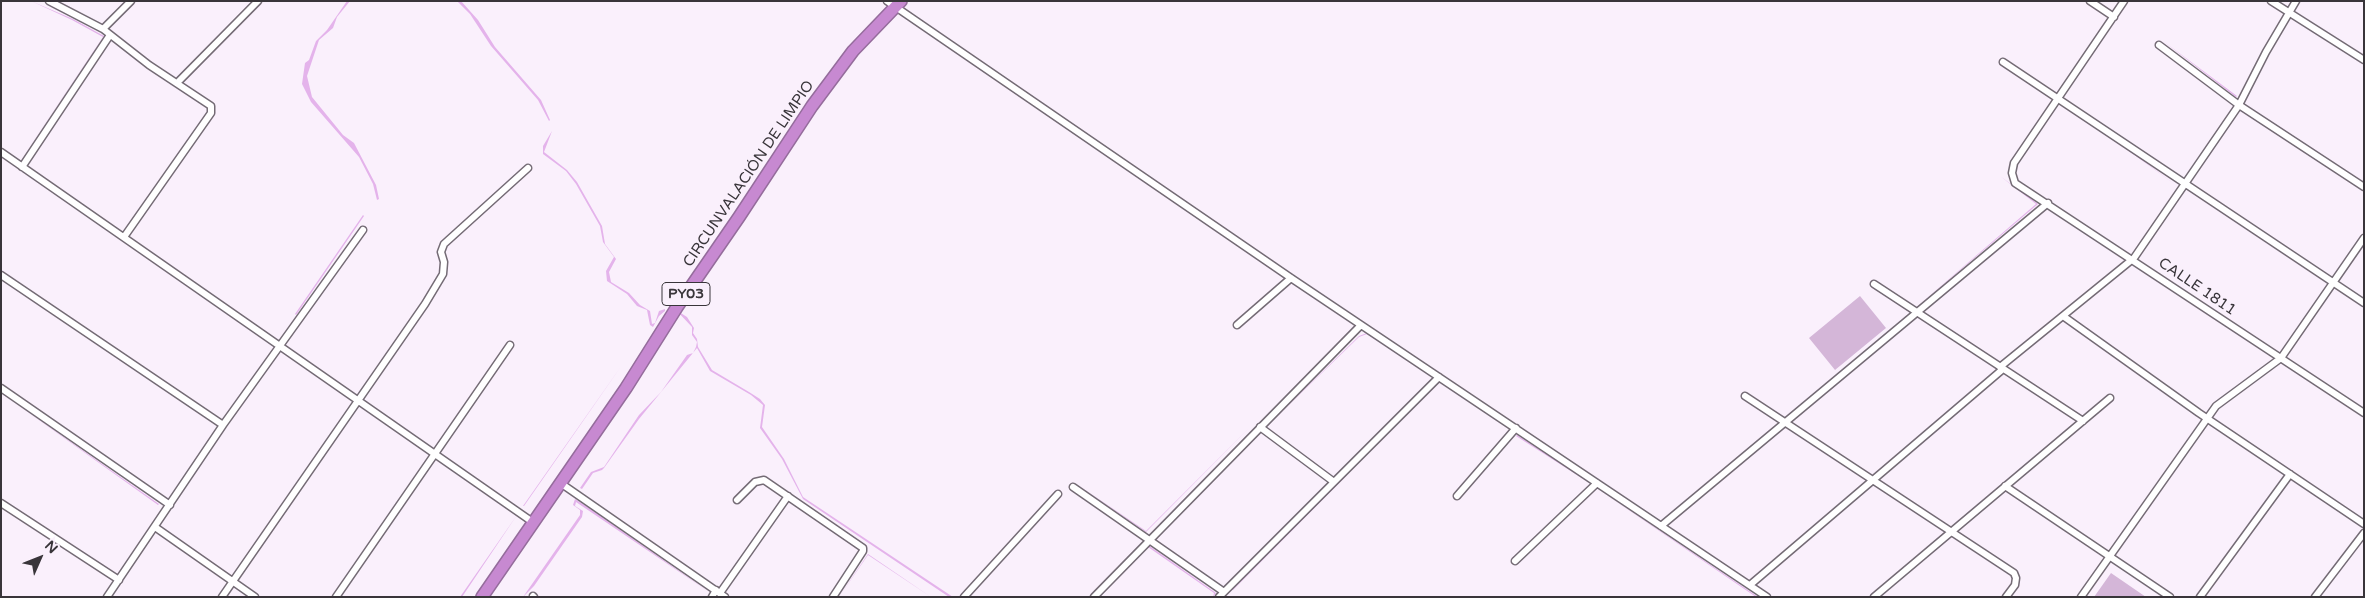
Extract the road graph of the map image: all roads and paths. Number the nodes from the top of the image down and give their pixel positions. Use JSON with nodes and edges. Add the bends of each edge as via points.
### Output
{"nodes":[{"id":1,"x":49,"y":1,"type":"edge"},
{"id":2,"x":130,"y":1,"type":"edge"},
{"id":3,"x":258,"y":1,"type":"edge"},
{"id":4,"x":2090,"y":1,"type":"edge"},
{"id":5,"x":2124,"y":1,"type":"edge"},
{"id":6,"x":2271,"y":1,"type":"edge"},
{"id":7,"x":2296,"y":1,"type":"edge"},
{"id":8,"x":894,"y":3,"type":"edge"},
{"id":9,"x":2288,"y":12,"type":"junction"},
{"id":10,"x":2114,"y":17,"type":"junction"},
{"id":11,"x":103,"y":29,"type":"junction"},
{"id":12,"x":110,"y":35,"type":"junction"},
{"id":13,"x":2159,"y":44,"type":"dead end"},
{"id":14,"x":2364,"y":60,"type":"edge"},
{"id":15,"x":2003,"y":62,"type":"dead end"},
{"id":16,"x":176,"y":83,"type":"junction"},
{"id":17,"x":2059,"y":99,"type":"junction"},
{"id":18,"x":2239,"y":105,"type":"junction"},
{"id":19,"x":1,"y":152,"type":"edge"},
{"id":20,"x":22,"y":167,"type":"junction"},
{"id":21,"x":528,"y":168,"type":"dead end"},
{"id":22,"x":2186,"y":183,"type":"junction"},
{"id":23,"x":2364,"y":187,"type":"edge"},
{"id":24,"x":2048,"y":202,"type":"junction"},
{"id":25,"x":363,"y":230,"type":"dead end"},
{"id":26,"x":124,"y":238,"type":"junction"},
{"id":27,"x":2364,"y":238,"type":"edge"},
{"id":28,"x":2133,"y":259,"type":"junction"},
{"id":29,"x":1,"y":275,"type":"edge"},
{"id":30,"x":1291,"y":278,"type":"junction"},
{"id":31,"x":2333,"y":282,"type":"junction"},
{"id":32,"x":1874,"y":284,"type":"dead end"},
{"id":33,"x":2364,"y":303,"type":"edge"},
{"id":34,"x":1918,"y":313,"type":"junction"},
{"id":35,"x":2063,"y":316,"type":"junction"},
{"id":36,"x":1362,"y":325,"type":"junction"},
{"id":37,"x":1236,"y":326,"type":"dead end"},
{"id":38,"x":279,"y":345,"type":"junction"},
{"id":39,"x":510,"y":345,"type":"dead end"},
{"id":40,"x":2281,"y":358,"type":"junction"},
{"id":41,"x":2001,"y":368,"type":"junction"},
{"id":42,"x":1439,"y":377,"type":"junction"},
{"id":43,"x":1,"y":388,"type":"edge"},
{"id":44,"x":1745,"y":396,"type":"dead end"},
{"id":45,"x":2110,"y":398,"type":"dead end"},
{"id":46,"x":358,"y":400,"type":"junction"},
{"id":47,"x":2364,"y":413,"type":"edge"},
{"id":48,"x":2208,"y":419,"type":"junction"},
{"id":49,"x":2083,"y":422,"type":"junction"},
{"id":50,"x":1786,"y":423,"type":"junction"},
{"id":51,"x":223,"y":425,"type":"junction"},
{"id":52,"x":1260,"y":427,"type":"junction"},
{"id":53,"x":1516,"y":428,"type":"junction"},
{"id":54,"x":434,"y":453,"type":"junction"},
{"id":55,"x":2290,"y":474,"type":"junction"},
{"id":56,"x":1873,"y":480,"type":"junction"},
{"id":57,"x":559,"y":482,"type":"junction"},
{"id":58,"x":1334,"y":482,"type":"junction"},
{"id":59,"x":1597,"y":483,"type":"junction"},
{"id":60,"x":2006,"y":486,"type":"junction"},
{"id":61,"x":1073,"y":487,"type":"dead end"},
{"id":62,"x":1058,"y":494,"type":"dead end"},
{"id":63,"x":788,"y":496,"type":"junction"},
{"id":64,"x":1457,"y":496,"type":"dead end"},
{"id":65,"x":737,"y":500,"type":"dead end"},
{"id":66,"x":1,"y":503,"type":"edge"},
{"id":67,"x":170,"y":505,"type":"junction"},
{"id":68,"x":534,"y":523,"type":"junction"},
{"id":69,"x":2364,"y":524,"type":"edge"},
{"id":70,"x":1661,"y":526,"type":"junction"},
{"id":71,"x":155,"y":527,"type":"junction"},
{"id":72,"x":1952,"y":531,"type":"junction"},
{"id":73,"x":2364,"y":533,"type":"edge"},
{"id":74,"x":1148,"y":539,"type":"junction"},
{"id":75,"x":2110,"y":556,"type":"junction"},
{"id":76,"x":1515,"y":561,"type":"dead end"},
{"id":77,"x":119,"y":580,"type":"junction"},
{"id":78,"x":233,"y":581,"type":"junction"},
{"id":79,"x":1750,"y":585,"type":"junction"},
{"id":80,"x":721,"y":594,"type":"edge"},
{"id":81,"x":1222,"y":594,"type":"edge"},
{"id":82,"x":107,"y":597,"type":"edge"},
{"id":83,"x":222,"y":597,"type":"edge"},
{"id":84,"x":255,"y":597,"type":"edge"},
{"id":85,"x":336,"y":597,"type":"edge"},
{"id":86,"x":482,"y":597,"type":"edge"},
{"id":87,"x":712,"y":597,"type":"edge"},
{"id":88,"x":834,"y":597,"type":"edge"},
{"id":89,"x":964,"y":597,"type":"edge"},
{"id":90,"x":1094,"y":597,"type":"edge"},
{"id":91,"x":1767,"y":597,"type":"edge"},
{"id":92,"x":1874,"y":597,"type":"edge"},
{"id":93,"x":2006,"y":597,"type":"edge"},
{"id":94,"x":2081,"y":597,"type":"edge"},
{"id":95,"x":2170,"y":597,"type":"edge"},
{"id":96,"x":2200,"y":597,"type":"edge"},
{"id":97,"x":2316,"y":597,"type":"edge"}],
"edges":[{"from":1,"to":11,"type":"street"},
{"from":2,"to":11,"type":"street"},
{"from":3,"to":16,"type":"street"},
{"from":4,"to":10,"type":"street"},
{"from":5,"to":10,"type":"street"},
{"from":6,"to":9,"type":"street"},
{"from":7,"to":9,"type":"street"},
{"from":8,"to":30,"type":"street"},
{"from":8,"to":57,"type":"highway","name":"CIRCUNVALACIÓN DE LIMPIO","number":"PY03","via":[[812,106],[626,388]]},
{"from":9,"to":14,"type":"street"},
{"from":9,"to":18,"type":"street"},
{"from":10,"to":17,"type":"street"},
{"from":11,"to":12,"type":"street"},
{"from":12,"to":16,"type":"street"},
{"from":12,"to":20,"type":"street"},
{"from":13,"to":18,"type":"street"},
{"from":15,"to":17,"type":"street"},
{"from":16,"to":26,"type":"street","via":[[211,106],[211,113]]},
{"from":17,"to":22,"type":"street"},
{"from":17,"to":24,"type":"street","name":"CALLE 1811","via":[[2014,163],[2012,173],[2015,183]]},
{"from":18,"to":22,"type":"street"},
{"from":18,"to":23,"type":"street"},
{"from":19,"to":20,"type":"street"},
{"from":20,"to":26,"type":"street"},
{"from":21,"to":46,"type":"street","via":[[444,244],[441,252],[443,274]]},
{"from":22,"to":28,"type":"street"},
{"from":22,"to":31,"type":"street"},
{"from":24,"to":28,"type":"street","name":"CALLE 1811"},
{"from":24,"to":34,"type":"street"},
{"from":25,"to":38,"type":"street"},
{"from":26,"to":38,"type":"street"},
{"from":27,"to":31,"type":"street"},
{"from":28,"to":35,"type":"street"},
{"from":28,"to":40,"type":"street","name":"CALLE 1811"},
{"from":29,"to":51,"type":"street"},
{"from":30,"to":36,"type":"street"},
{"from":30,"to":37,"type":"street"},
{"from":31,"to":33,"type":"street"},
{"from":31,"to":40,"type":"street"},
{"from":32,"to":34,"type":"street"},
{"from":34,"to":41,"type":"street"},
{"from":34,"to":50,"type":"street"},
{"from":35,"to":41,"type":"street"},
{"from":35,"to":48,"type":"street"},
{"from":36,"to":42,"type":"street"},
{"from":36,"to":52,"type":"street"},
{"from":38,"to":46,"type":"street"},
{"from":38,"to":51,"type":"street"},
{"from":39,"to":54,"type":"street"},
{"from":40,"to":47,"type":"street","name":"CALLE 1811"},
{"from":40,"to":48,"type":"street","via":[[2223,401]]},
{"from":41,"to":49,"type":"street"},
{"from":41,"to":56,"type":"street"},
{"from":42,"to":53,"type":"street"},
{"from":42,"to":58,"type":"street"},
{"from":43,"to":67,"type":"street"},
{"from":44,"to":50,"type":"street"},
{"from":45,"to":49,"type":"street"},
{"from":46,"to":54,"type":"street"},
{"from":46,"to":78,"type":"street"},
{"from":48,"to":55,"type":"street"},
{"from":48,"to":75,"type":"street"},
{"from":49,"to":60,"type":"street"},
{"from":50,"to":56,"type":"street"},
{"from":50,"to":70,"type":"street"},
{"from":51,"to":67,"type":"street"},
{"from":52,"to":58,"type":"street"},
{"from":52,"to":74,"type":"street"},
{"from":53,"to":59,"type":"street"},
{"from":53,"to":64,"type":"street"},
{"from":54,"to":68,"type":"street"},
{"from":54,"to":85,"type":"street"},
{"from":55,"to":69,"type":"street"},
{"from":55,"to":96,"type":"street"},
{"from":56,"to":72,"type":"street"},
{"from":56,"to":79,"type":"street"},
{"from":57,"to":68,"type":"highway","name":"CIRCUNVALACIÓN DE LIMPIO","number":"PY03"},
{"from":57,"to":80,"type":"street"},
{"from":58,"to":81,"type":"street"},
{"from":59,"to":70,"type":"street"},
{"from":59,"to":76,"type":"street"},
{"from":60,"to":72,"type":"street"},
{"from":60,"to":75,"type":"street"},
{"from":61,"to":74,"type":"street"},
{"from":62,"to":89,"type":"street"},
{"from":63,"to":65,"type":"street","via":[[762,480],[755,482]]},
{"from":63,"to":80,"type":"street"},
{"from":63,"to":88,"type":"street","via":[[863,549]]},
{"from":66,"to":77,"type":"street"},
{"from":67,"to":71,"type":"street"},
{"from":68,"to":86,"type":"highway","name":"CIRCUNVALACIÓN DE LIMPIO","number":"PY03"},
{"from":70,"to":79,"type":"street"},
{"from":71,"to":77,"type":"street"},
{"from":71,"to":78,"type":"street"},
{"from":72,"to":92,"type":"street"},
{"from":72,"to":93,"type":"street","via":[[2014,573],[2015,584]]},
{"from":73,"to":97,"type":"street"},
{"from":74,"to":81,"type":"street"},
{"from":74,"to":90,"type":"street"},
{"from":75,"to":94,"type":"street"},
{"from":75,"to":95,"type":"street"},
{"from":77,"to":82,"type":"street"},
{"from":78,"to":83,"type":"street"},
{"from":78,"to":84,"type":"street"},
{"from":79,"to":91,"type":"street"},
{"from":80,"to":87,"type":"street"}]}
